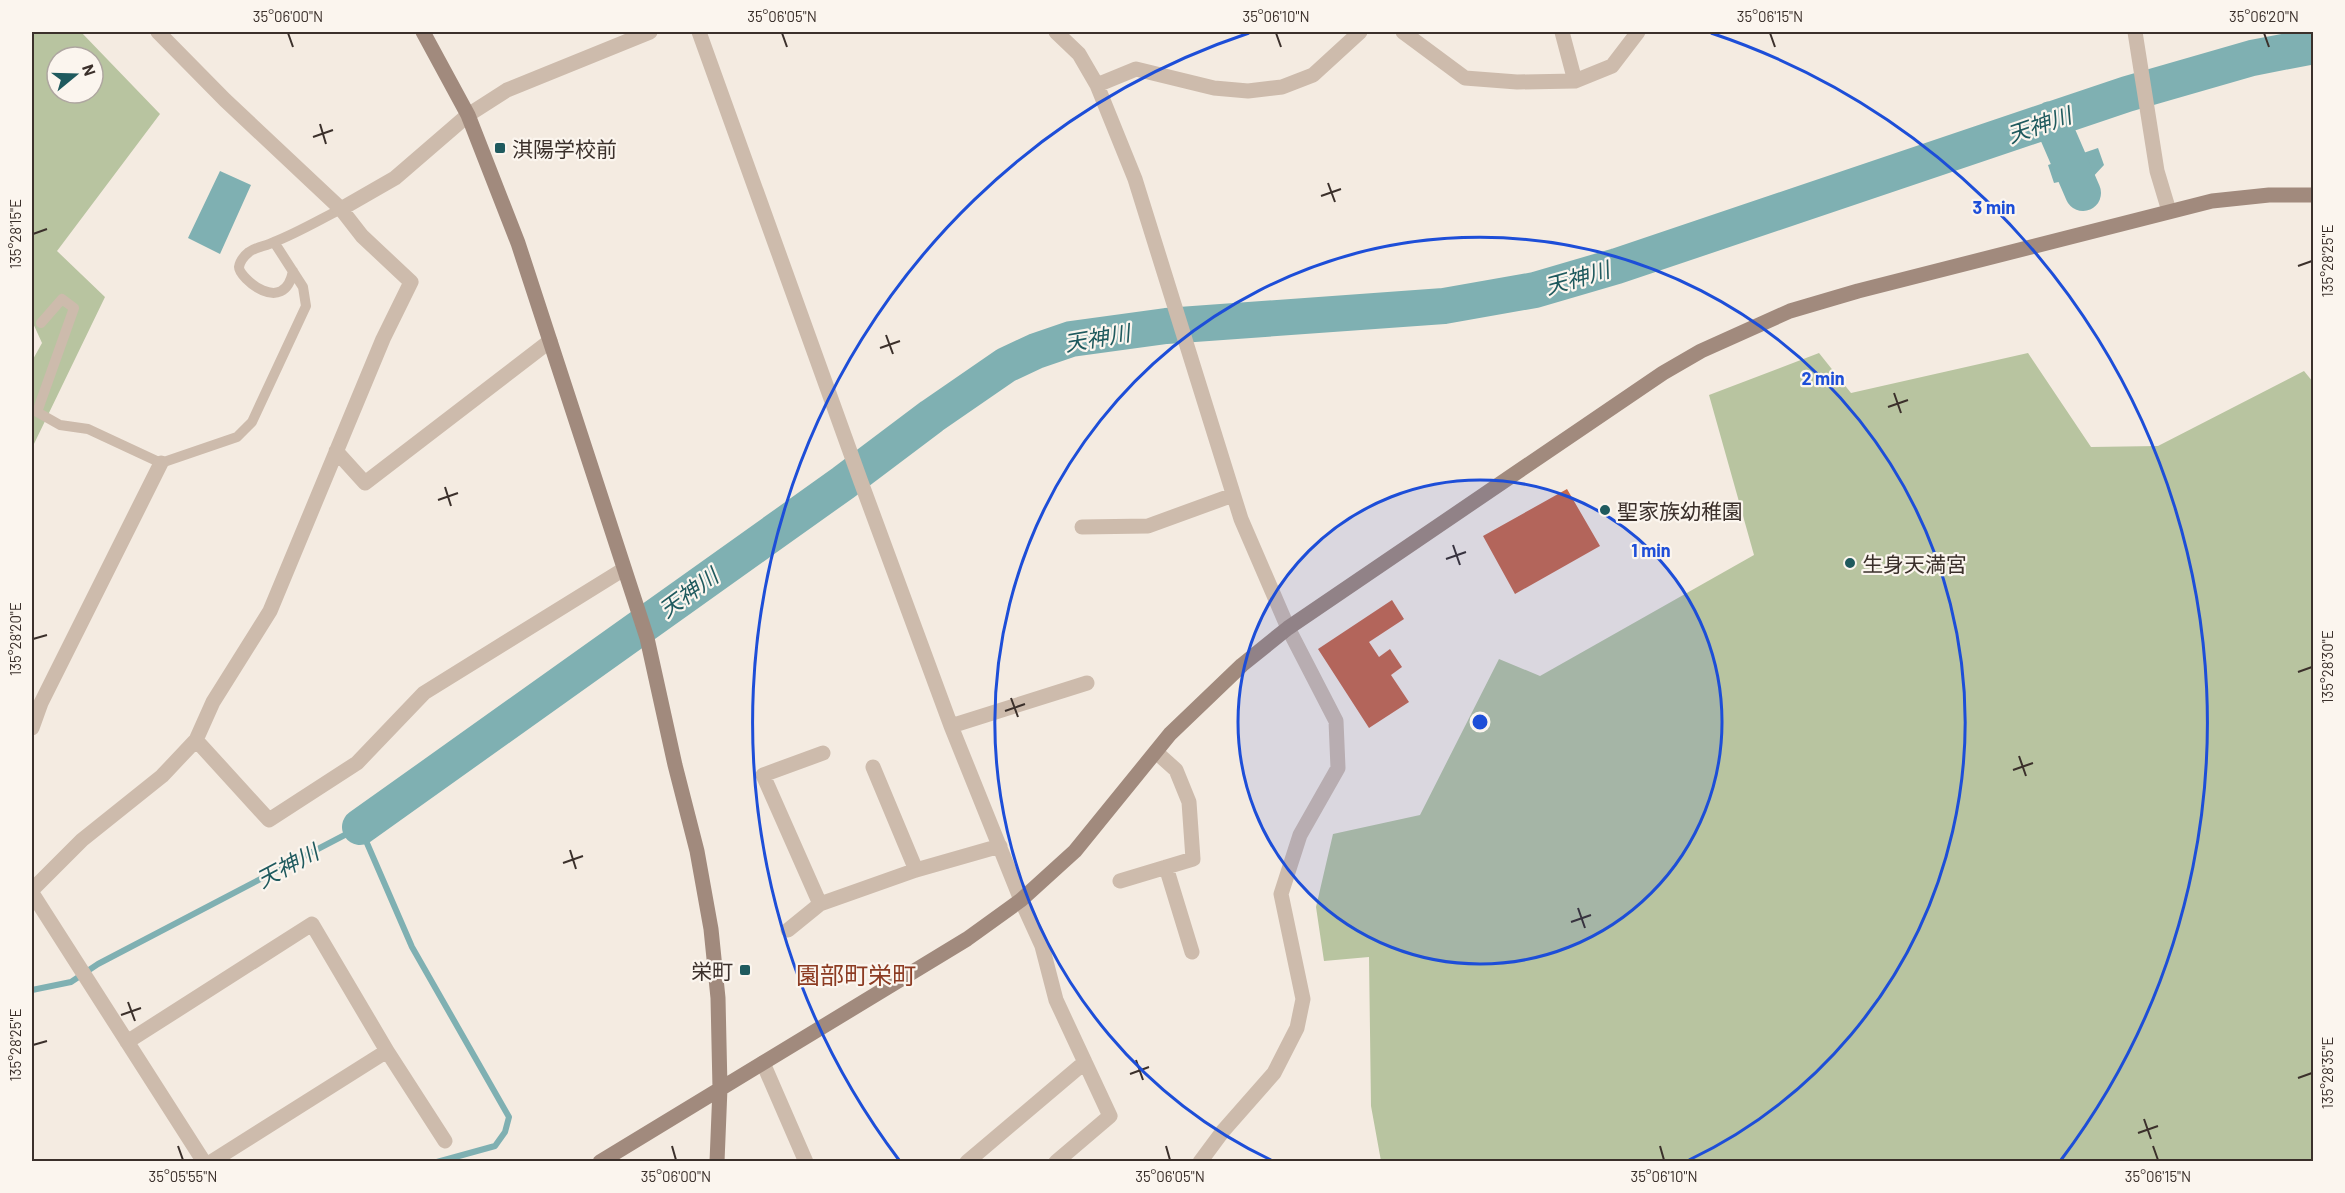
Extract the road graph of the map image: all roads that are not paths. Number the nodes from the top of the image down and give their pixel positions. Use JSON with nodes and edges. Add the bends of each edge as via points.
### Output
{"nodes":[{"id":1,"x":158,"y":32,"type":"edge"},
{"id":2,"x":423,"y":32,"type":"edge"},
{"id":3,"x":650,"y":32,"type":"edge"},
{"id":4,"x":699,"y":32,"type":"edge"},
{"id":5,"x":1056,"y":32,"type":"edge"},
{"id":6,"x":1360,"y":32,"type":"edge"},
{"id":7,"x":1403,"y":32,"type":"edge"},
{"id":8,"x":1562,"y":32,"type":"edge"},
{"id":9,"x":1638,"y":32,"type":"edge"},
{"id":10,"x":2135,"y":32,"type":"edge"},
{"id":11,"x":1575,"y":81,"type":"junction"},
{"id":12,"x":1097,"y":85,"type":"junction"},
{"id":13,"x":468,"y":115,"type":"junction"},
{"id":14,"x":2313,"y":195,"type":"edge"},
{"id":15,"x":341,"y":209,"type":"junction"},
{"id":16,"x":2169,"y":211,"type":"junction"},
{"id":17,"x":274,"y":242,"type":"junction"},
{"id":18,"x":293,"y":271,"type":"junction"},
{"id":19,"x":41,"y":323,"type":"dead end"},
{"id":20,"x":550,"y":341,"type":"junction"},
{"id":21,"x":336,"y":451,"type":"junction"},
{"id":22,"x":161,"y":462,"type":"junction"},
{"id":23,"x":1233,"y":495,"type":"junction"},
{"id":24,"x":1082,"y":527,"type":"dead end"},
{"id":25,"x":624,"y":569,"type":"junction"},
{"id":26,"x":1288,"y":628,"type":"junction"},
{"id":27,"x":1087,"y":683,"type":"dead end"},
{"id":28,"x":34,"y":709,"type":"edge"},
{"id":29,"x":951,"y":726,"type":"junction"},
{"id":30,"x":32,"y":728,"type":"edge"},
{"id":31,"x":196,"y":740,"type":"junction"},
{"id":32,"x":1156,"y":752,"type":"junction"},
{"id":33,"x":823,"y":753,"type":"dead end"},
{"id":34,"x":873,"y":767,"type":"dead end"},
{"id":35,"x":1000,"y":846,"type":"junction"},
{"id":36,"x":1166,"y":867,"type":"junction"},
{"id":37,"x":916,"y":870,"type":"junction"},
{"id":38,"x":1120,"y":881,"type":"dead end"},
{"id":39,"x":32,"y":891,"type":"edge"},
{"id":40,"x":1021,"y":900,"type":"junction"},
{"id":41,"x":820,"y":904,"type":"junction"},
{"id":42,"x":788,"y":930,"type":"dead end"},
{"id":43,"x":1192,"y":952,"type":"dead end"},
{"id":44,"x":127,"y":1042,"type":"junction"},
{"id":45,"x":387,"y":1051,"type":"junction"},
{"id":46,"x":1085,"y":1062,"type":"junction"},
{"id":47,"x":763,"y":1063,"type":"junction"},
{"id":48,"x":720,"y":1088,"type":"junction"},
{"id":49,"x":445,"y":1141,"type":"dead end"},
{"id":50,"x":204,"y":1161,"type":"edge"},
{"id":51,"x":211,"y":1161,"type":"edge"},
{"id":52,"x":600,"y":1161,"type":"edge"},
{"id":53,"x":717,"y":1161,"type":"edge"},
{"id":54,"x":806,"y":1161,"type":"edge"},
{"id":55,"x":968,"y":1161,"type":"edge"},
{"id":56,"x":1056,"y":1161,"type":"edge"},
{"id":57,"x":1200,"y":1161,"type":"edge"}],
"edges":[{"from":1,"to":15,"type":"street"},
{"from":2,"to":13,"type":"street"},
{"from":3,"to":13,"type":"street","via":[[507,90]]},
{"from":4,"to":29,"type":"street"},
{"from":5,"to":12,"type":"street","via":[[1079,54]]},
{"from":6,"to":12,"type":"street","via":[[1313,75],[1282,87],[1248,91],[1214,88],[1136,69]]},
{"from":7,"to":11,"type":"street","via":[[1465,78]]},
{"from":8,"to":11,"type":"street"},
{"from":9,"to":11,"type":"street","via":[[1612,66]]},
{"from":10,"to":16,"type":"street","via":[[2157,171]]},
{"from":12,"to":23,"type":"street","via":[[1135,179]]},
{"from":13,"to":15,"type":"street","via":[[395,178]]},
{"from":13,"to":20,"type":"street","via":[[518,243]]},
{"from":14,"to":16,"type":"street","via":[[2238,198]]},
{"from":15,"to":17,"type":"lane"},
{"from":15,"to":21,"type":"street","via":[[362,236],[411,282]]},
{"from":16,"to":26,"type":"street","via":[[1858,291],[1802,308],[1701,351]]},
{"from":17,"to":18,"type":"lane"},
{"from":17,"to":18,"type":"lane","via":[[243,256],[240,272],[274,294],[287,288]]},
{"from":18,"to":22,"type":"lane","via":[[303,287],[306,306],[252,422],[237,437]]},
{"from":19,"to":22,"type":"lane","via":[[62,299],[74,308],[37,412],[60,425],[88,429]]},
{"from":20,"to":21,"type":"street","via":[[365,483]]},
{"from":20,"to":25,"type":"street"},
{"from":21,"to":31,"type":"street","via":[[270,611],[213,702]]},
{"from":22,"to":28,"type":"street"},
{"from":23,"to":24,"type":"street","via":[[1148,526]]},
{"from":23,"to":26,"type":"street"},
{"from":25,"to":31,"type":"street","via":[[423,693],[357,763],[269,820]]},
{"from":25,"to":48,"type":"street","via":[[647,638],[697,851],[718,998]]},
{"from":26,"to":32,"type":"street","via":[[1203,700]]},
{"from":26,"to":57,"type":"street","via":[[1336,721],[1338,768],[1300,835],[1281,894],[1303,999],[1297,1028],[1274,1073]]},
{"from":27,"to":29,"type":"street"},
{"from":28,"to":30,"type":"street"},
{"from":29,"to":35,"type":"street"},
{"from":31,"to":39,"type":"street","via":[[162,776],[82,840]]},
{"from":32,"to":36,"type":"street","via":[[1176,770],[1189,802],[1193,859]]},
{"from":32,"to":40,"type":"street","via":[[1075,851]]},
{"from":33,"to":41,"type":"street","via":[[763,775]]},
{"from":34,"to":37,"type":"street"},
{"from":35,"to":37,"type":"street"},
{"from":35,"to":40,"type":"street"},
{"from":36,"to":38,"type":"street"},
{"from":36,"to":43,"type":"street"},
{"from":37,"to":41,"type":"street"},
{"from":39,"to":44,"type":"street"},
{"from":40,"to":46,"type":"street","via":[[1042,946],[1056,1000]]},
{"from":40,"to":47,"type":"street","via":[[967,939]]},
{"from":41,"to":42,"type":"street"},
{"from":44,"to":45,"type":"street","via":[[312,924]]},
{"from":44,"to":50,"type":"street"},
{"from":45,"to":49,"type":"street"},
{"from":45,"to":51,"type":"street"},
{"from":46,"to":55,"type":"street"},
{"from":46,"to":56,"type":"street","via":[[1110,1116]]},
{"from":47,"to":48,"type":"street"},
{"from":47,"to":54,"type":"street"},
{"from":48,"to":52,"type":"street"},
{"from":48,"to":53,"type":"street"}]}
